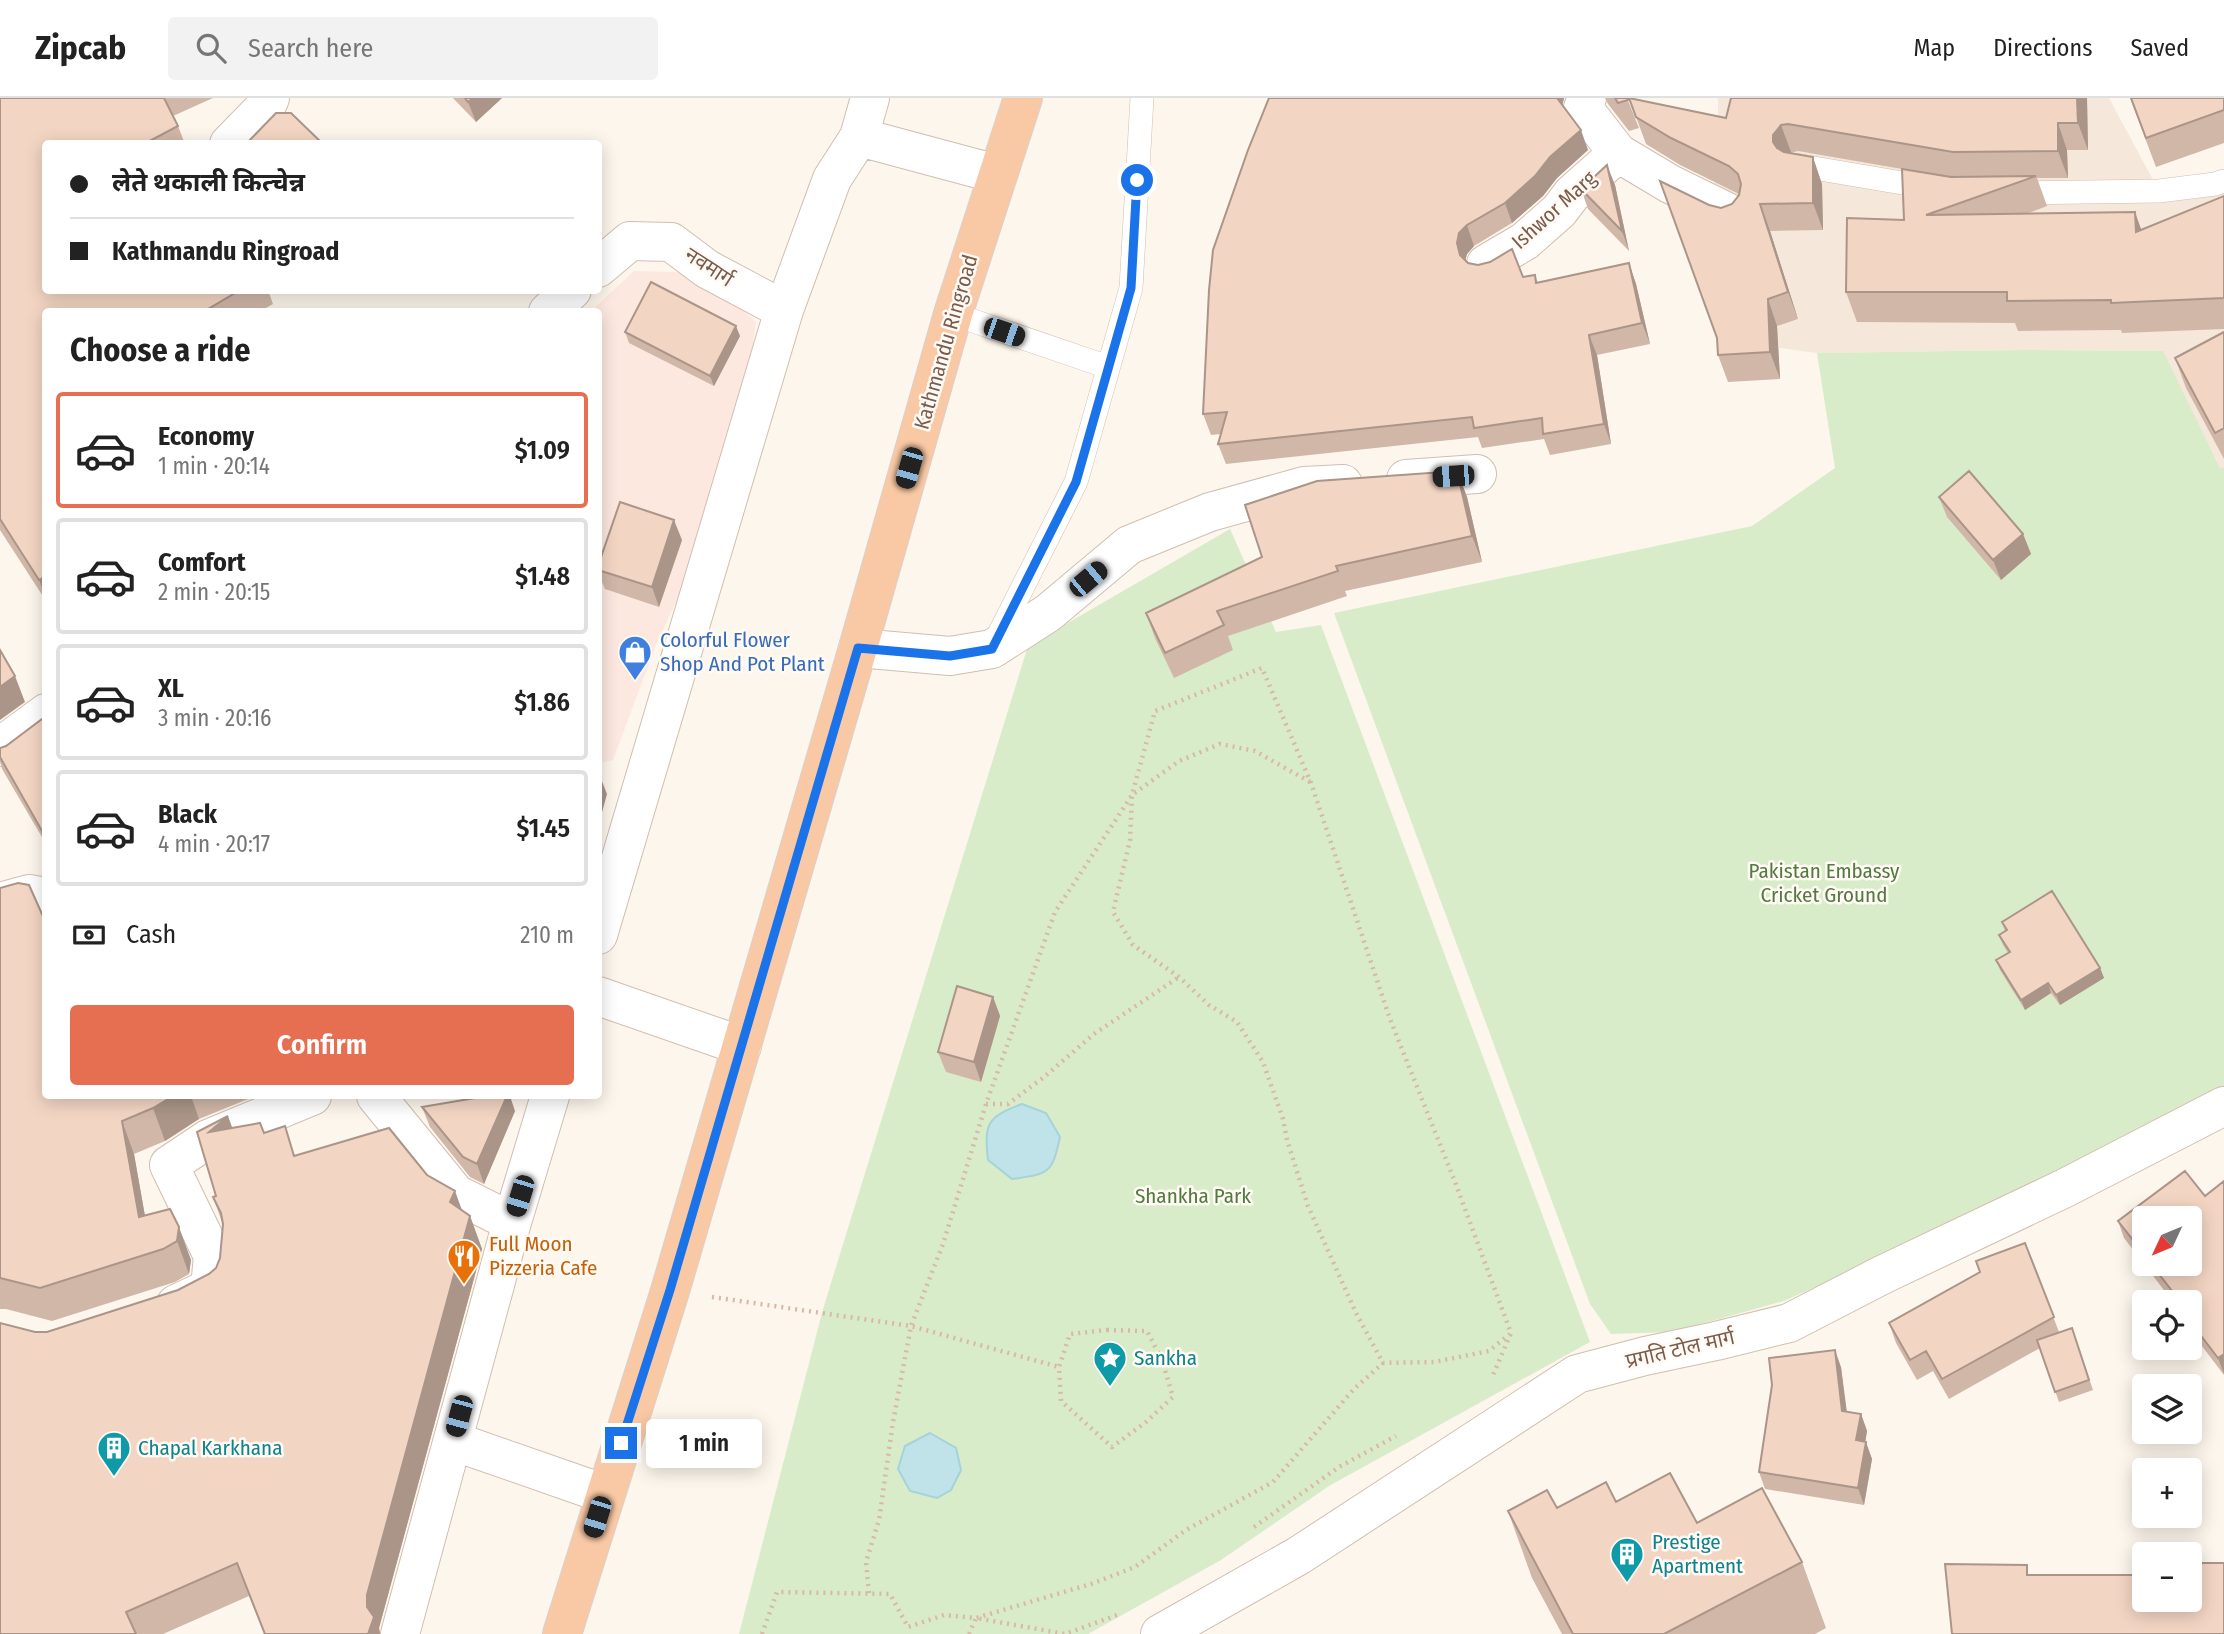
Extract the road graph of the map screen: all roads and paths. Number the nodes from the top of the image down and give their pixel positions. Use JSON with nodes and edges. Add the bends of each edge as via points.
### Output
{"nodes":[{"id":1,"x":270,"y":98,"type":"edge"},
{"id":2,"x":870,"y":98,"type":"edge"},
{"id":3,"x":1023,"y":98,"type":"edge"},
{"id":4,"x":1142,"y":98,"type":"edge"},
{"id":5,"x":1587,"y":98,"type":"edge"},
{"id":6,"x":859,"y":137,"type":"junction"},
{"id":7,"x":233,"y":140,"type":"edge"},
{"id":8,"x":1618,"y":153,"type":"junction"},
{"id":9,"x":1796,"y":165,"type":"edge"},
{"id":10,"x":997,"y":174,"type":"junction"},
{"id":11,"x":2224,"y":181,"type":"edge"},
{"id":12,"x":1949,"y":191,"type":"edge"},
{"id":13,"x":1989,"y":193,"type":"edge"},
{"id":14,"x":1729,"y":212,"type":"edge"},
{"id":15,"x":1486,"y":264,"type":"edge"},
{"id":16,"x":602,"y":265,"type":"edge"},
{"id":17,"x":568,"y":294,"type":"edge"},
{"id":18,"x":552,"y":308,"type":"edge"},
{"id":19,"x":784,"y":310,"type":"junction"},
{"id":20,"x":953,"y":314,"type":"junction"},
{"id":21,"x":1108,"y":367,"type":"junction"},
{"id":22,"x":1477,"y":474,"type":"dead end"},
{"id":23,"x":858,"y":648,"type":"junction"},
{"id":24,"x":992,"y":649,"type":"junction"},
{"id":25,"x":42,"y":716,"type":"edge"},
{"id":26,"x":0,"y":747,"type":"edge"},
{"id":27,"x":1311,"y":783,"type":"junction"},
{"id":28,"x":1132,"y":795,"type":"junction"},
{"id":29,"x":42,"y":896,"type":"edge"},
{"id":30,"x":0,"y":902,"type":"edge"},
{"id":31,"x":602,"y":922,"type":"edge"},
{"id":32,"x":1179,"y":977,"type":"junction"},
{"id":33,"x":602,"y":997,"type":"edge"},
{"id":34,"x":742,"y":1046,"type":"junction"},
{"id":35,"x":305,"y":1099,"type":"edge"},
{"id":36,"x":378,"y":1099,"type":"edge"},
{"id":37,"x":549,"y":1099,"type":"edge"},
{"id":38,"x":986,"y":1104,"type":"junction"},
{"id":39,"x":2224,"y":1106,"type":"edge"},
{"id":40,"x":512,"y":1222,"type":"junction"},
{"id":41,"x":670,"y":1290,"type":"junction"},
{"id":42,"x":144,"y":1314,"type":"edge"},
{"id":43,"x":911,"y":1326,"type":"junction"},
{"id":44,"x":1511,"y":1333,"type":"junction"},
{"id":45,"x":1383,"y":1363,"type":"junction"},
{"id":46,"x":1059,"y":1367,"type":"junction"},
{"id":47,"x":1493,"y":1375,"type":"dead end"},
{"id":48,"x":1400,"y":1434,"type":"dead end"},
{"id":49,"x":453,"y":1441,"type":"junction"},
{"id":50,"x":605,"y":1494,"type":"junction"},
{"id":51,"x":1248,"y":1532,"type":"dead end"},
{"id":52,"x":869,"y":1593,"type":"junction"},
{"id":53,"x":1131,"y":1610,"type":"dead end"},
{"id":54,"x":976,"y":1618,"type":"junction"},
{"id":55,"x":400,"y":1634,"type":"edge"},
{"id":56,"x":562,"y":1634,"type":"edge"},
{"id":57,"x":762,"y":1634,"type":"edge"},
{"id":58,"x":969,"y":1634,"type":"edge"},
{"id":59,"x":1160,"y":1634,"type":"edge"}],
"edges":[{"from":1,"to":7,"type":"street"},
{"from":2,"to":6,"type":"street"},
{"from":3,"to":10,"type":"highway","name":"Kathmandu Ringroad"},
{"from":4,"to":21,"type":"lane","via":[[1131,288]]},
{"from":5,"to":8,"type":"street","via":[[1583,108]]},
{"from":6,"to":10,"type":"street"},
{"from":6,"to":19,"type":"street","via":[[832,179]]},
{"from":8,"to":14,"type":"street"},
{"from":8,"to":15,"type":"street","name":"Ishwor Marg","via":[[1525,241]]},
{"from":9,"to":12,"type":"lane"},
{"from":10,"to":20,"type":"highway","name":"Kathmandu Ringroad"},
{"from":11,"to":13,"type":"lane","via":[[2159,191]]},
{"from":16,"to":19,"type":"street","name":"नवमार्ग","via":[[631,241],[671,242],[707,269]]},
{"from":17,"to":18,"type":"street"},
{"from":19,"to":31,"type":"street"},
{"from":20,"to":21,"type":"lane"},
{"from":20,"to":23,"type":"highway","name":"Kathmandu Ringroad"},
{"from":21,"to":24,"type":"lane","via":[[1076,482]]},
{"from":22,"to":24,"type":"street","via":[[1304,486],[1210,512],[1129,545],[1048,613]]},
{"from":23,"to":24,"type":"street","via":[[950,656]]},
{"from":23,"to":34,"type":"highway","name":"Kathmandu Ringroad"},
{"from":25,"to":26,"type":"street"},
{"from":27,"to":28,"type":"path","via":[[1255,751],[1220,744],[1179,761]]},
{"from":27,"to":28,"type":"path","via":[[1262,668],[1155,711]]},
{"from":27,"to":44,"type":"path","via":[[1390,1019]]},
{"from":28,"to":32,"type":"path","via":[[1130,840],[1113,912],[1133,945]]},
{"from":28,"to":38,"type":"path","via":[[1055,912]]},
{"from":29,"to":30,"type":"street","via":[[29,894]]},
{"from":32,"to":38,"type":"path","via":[[1094,1034],[1008,1104]]},
{"from":32,"to":45,"type":"path","via":[[1209,1005],[1237,1022],[1263,1062],[1308,1206]]},
{"from":33,"to":34,"type":"street"},
{"from":34,"to":41,"type":"highway","name":"Kathmandu Ringroad"},
{"from":35,"to":42,"type":"street","via":[[208,1139],[169,1165],[213,1256],[210,1288]]},
{"from":36,"to":40,"type":"street","via":[[456,1194]]},
{"from":37,"to":40,"type":"street"},
{"from":38,"to":43,"type":"path","via":[[943,1244]]},
{"from":39,"to":59,"type":"street","name":"प्रगति टोल मार्ग","via":[[1789,1323],[1577,1374],[1297,1556]]},
{"from":40,"to":49,"type":"street"},
{"from":41,"to":43,"type":"path"},
{"from":41,"to":50,"type":"highway","name":"Kathmandu Ringroad"},
{"from":43,"to":46,"type":"path"},
{"from":43,"to":52,"type":"path","via":[[879,1520],[866,1562]]},
{"from":44,"to":45,"type":"path","via":[[1489,1350],[1434,1362]]},
{"from":44,"to":47,"type":"path"},
{"from":45,"to":54,"type":"path","via":[[1354,1389],[1273,1482],[1186,1530],[1135,1567]]},
{"from":46,"to":46,"type":"path","via":[[1061,1401],[1112,1447],[1173,1397],[1147,1331],[1070,1334]]},
{"from":48,"to":51,"type":"path","via":[[1339,1467]]},
{"from":49,"to":50,"type":"street"},
{"from":49,"to":55,"type":"street"},
{"from":50,"to":56,"type":"highway","name":"Kathmandu Ringroad"},
{"from":52,"to":54,"type":"path","via":[[890,1594],[908,1627],[944,1615]]},
{"from":52,"to":57,"type":"path","via":[[777,1592]]},
{"from":53,"to":54,"type":"path","via":[[1065,1634]]},
{"from":54,"to":58,"type":"path"}]}
